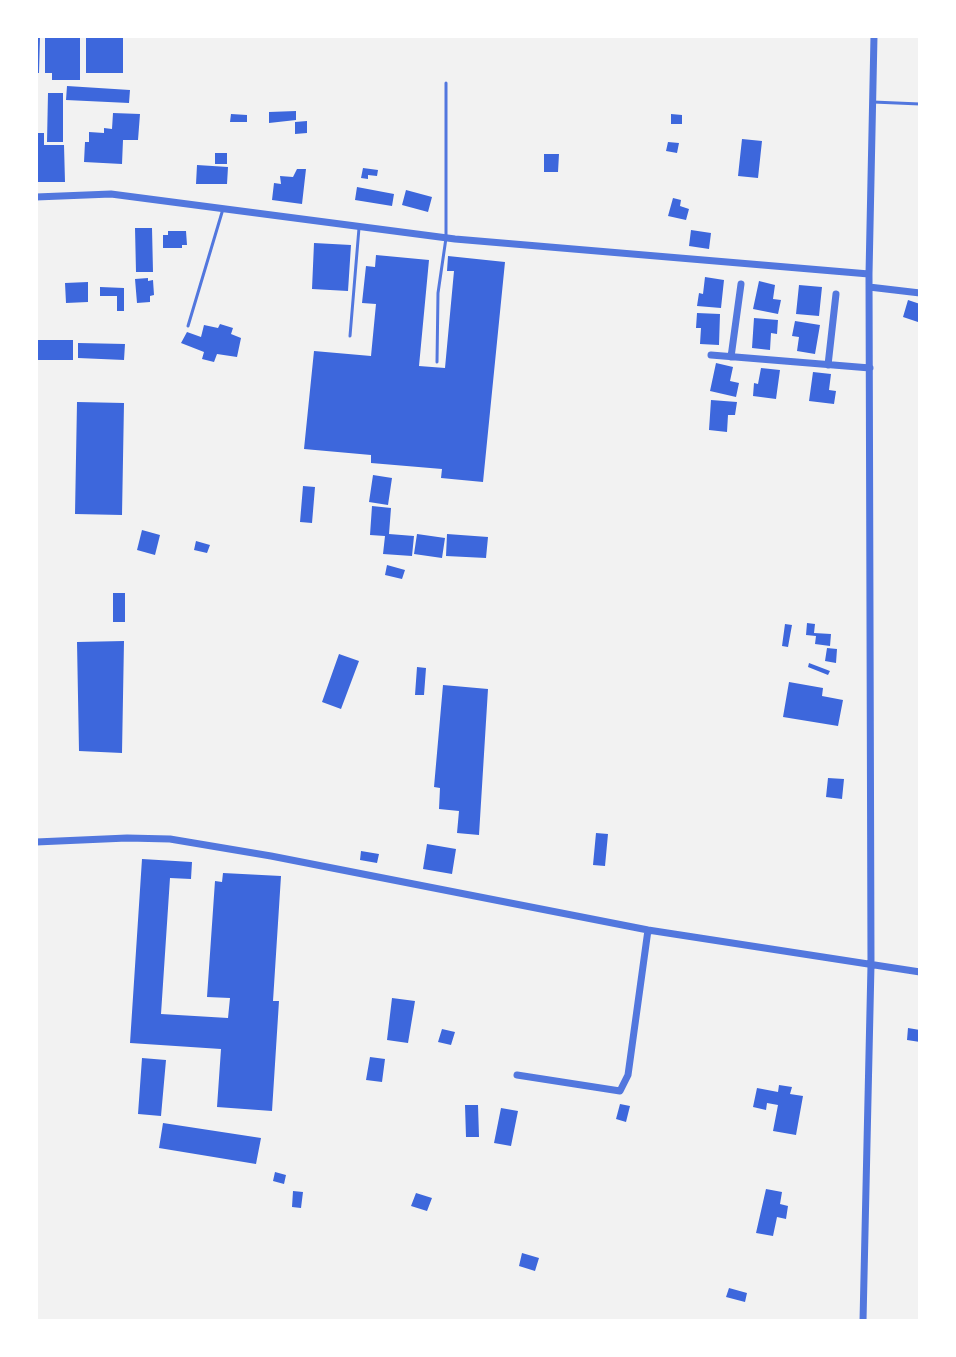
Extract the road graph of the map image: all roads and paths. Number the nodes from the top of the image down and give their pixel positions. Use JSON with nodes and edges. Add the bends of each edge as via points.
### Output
{"nodes":[{"id":1,"x":874,"y":36,"type":"edge"},
{"id":2,"x":446,"y":83,"type":"dead end"},
{"id":3,"x":873,"y":102,"type":"junction"},
{"id":4,"x":920,"y":104,"type":"edge"},
{"id":5,"x":36,"y":197,"type":"edge"},
{"id":6,"x":223,"y":209,"type":"junction"},
{"id":7,"x":359,"y":227,"type":"junction"},
{"id":8,"x":446,"y":238,"type":"junction"},
{"id":9,"x":869,"y":274,"type":"junction"},
{"id":10,"x":741,"y":284,"type":"dead end"},
{"id":11,"x":869,"y":287,"type":"junction"},
{"id":12,"x":920,"y":293,"type":"edge"},
{"id":13,"x":836,"y":294,"type":"dead end"},
{"id":14,"x":188,"y":326,"type":"dead end"},
{"id":15,"x":350,"y":336,"type":"dead end"},
{"id":16,"x":711,"y":355,"type":"dead end"},
{"id":17,"x":731,"y":357,"type":"junction"},
{"id":18,"x":437,"y":362,"type":"dead end"},
{"id":19,"x":828,"y":365,"type":"junction"},
{"id":20,"x":870,"y":368,"type":"junction"},
{"id":21,"x":36,"y":842,"type":"edge"},
{"id":22,"x":648,"y":930,"type":"junction"},
{"id":23,"x":871,"y":965,"type":"junction"},
{"id":24,"x":920,"y":972,"type":"edge"},
{"id":25,"x":517,"y":1075,"type":"dead end"},
{"id":26,"x":863,"y":1321,"type":"edge"}],
"edges":[{"from":1,"to":3,"type":"street"},
{"from":2,"to":8,"type":"lane"},
{"from":3,"to":4,"type":"lane"},
{"from":3,"to":9,"type":"street"},
{"from":5,"to":6,"type":"street","via":[[111,194]]},
{"from":6,"to":7,"type":"street"},
{"from":6,"to":14,"type":"lane"},
{"from":7,"to":8,"type":"street"},
{"from":7,"to":15,"type":"lane"},
{"from":8,"to":9,"type":"street"},
{"from":8,"to":18,"type":"lane"},
{"from":9,"to":11,"type":"street"},
{"from":10,"to":17,"type":"street"},
{"from":11,"to":12,"type":"street"},
{"from":11,"to":20,"type":"street"},
{"from":13,"to":19,"type":"street"},
{"from":16,"to":17,"type":"street"},
{"from":17,"to":19,"type":"street"},
{"from":19,"to":20,"type":"street"},
{"from":20,"to":23,"type":"street"},
{"from":21,"to":22,"type":"street","via":[[170,839]]},
{"from":22,"to":23,"type":"street"},
{"from":22,"to":25,"type":"street","via":[[628,1075],[620,1091]]},
{"from":23,"to":24,"type":"street"},
{"from":23,"to":26,"type":"street"}]}
